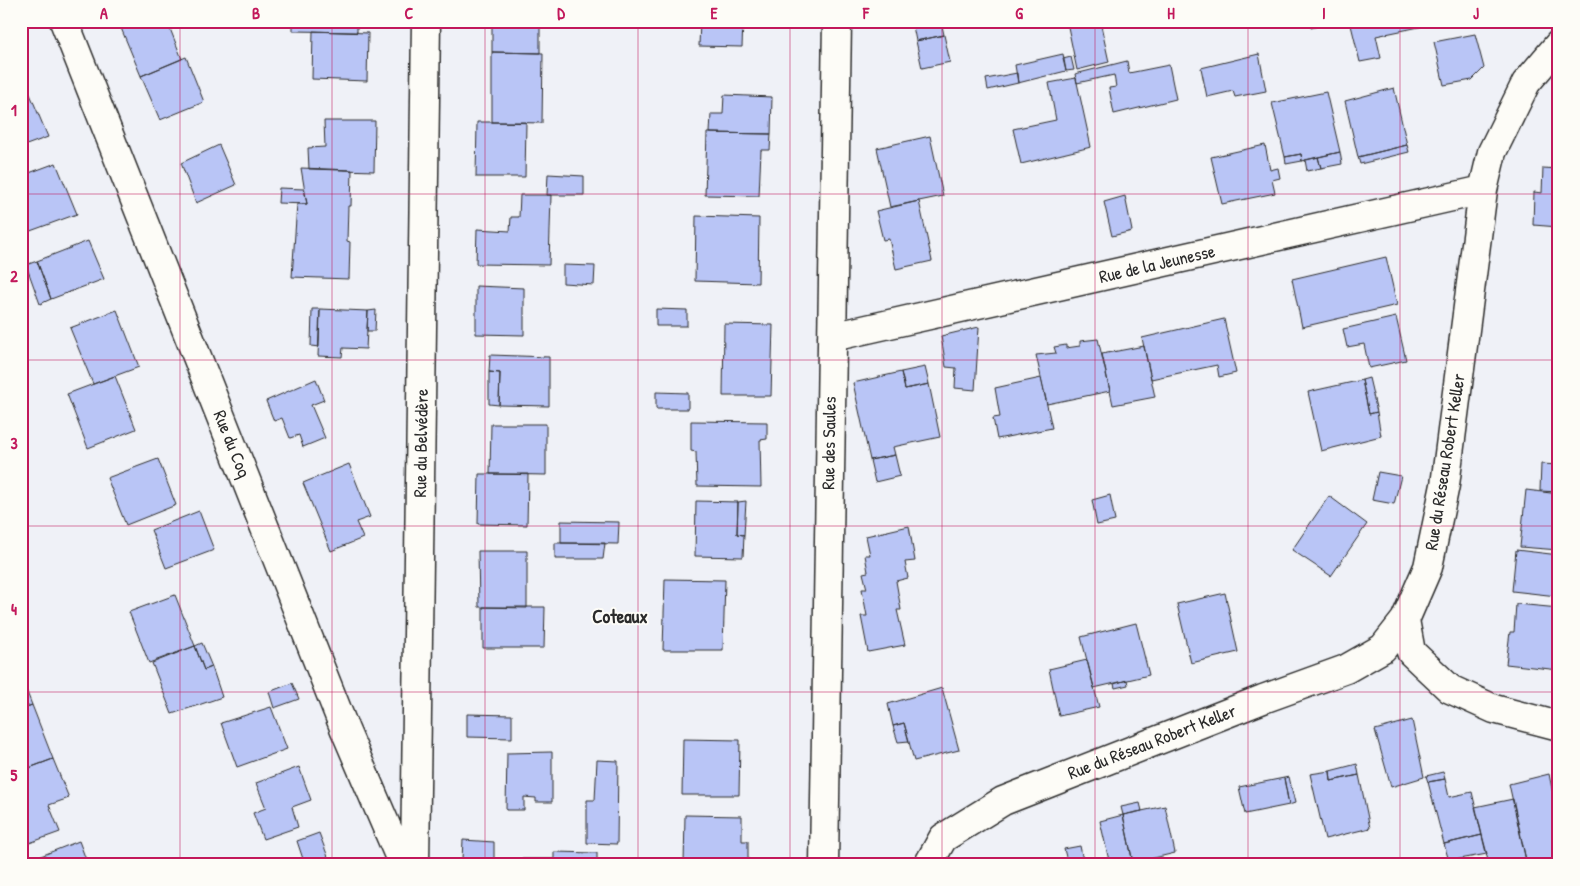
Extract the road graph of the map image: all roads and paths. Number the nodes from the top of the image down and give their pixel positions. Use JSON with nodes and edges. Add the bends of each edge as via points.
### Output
{"nodes":[{"id":1,"x":64,"y":21,"type":"edge"},
{"id":2,"x":426,"y":21,"type":"edge"},
{"id":3,"x":837,"y":21,"type":"edge"},
{"id":4,"x":1559,"y":44,"type":"edge"},
{"id":5,"x":1483,"y":190,"type":"junction"},
{"id":6,"x":832,"y":337,"type":"junction"},
{"id":7,"x":1405,"y":620,"type":"junction"},
{"id":8,"x":1559,"y":726,"type":"edge"},
{"id":9,"x":943,"y":838,"type":"junction"},
{"id":10,"x":403,"y":865,"type":"edge"},
{"id":11,"x":415,"y":865,"type":"edge"},
{"id":12,"x":824,"y":865,"type":"edge"},
{"id":13,"x":908,"y":865,"type":"edge"},
{"id":14,"x":928,"y":865,"type":"edge"}],
"edges":[{"from":1,"to":10,"type":"street","name":"Rue du Coq","via":[[345,730]]},
{"from":2,"to":11,"type":"street","name":"Rue du Belvédère"},
{"from":3,"to":6,"type":"street","name":"Rue des Saules"},
{"from":4,"to":5,"type":"street","name":"Rue du Réseau Robert Keller","via":[[1526,83],[1492,152]]},
{"from":5,"to":6,"type":"street","name":"Rue de la Jeunesse"},
{"from":5,"to":7,"type":"street","name":"Rue du Réseau Robert Keller","via":[[1445,485],[1428,567]]},
{"from":6,"to":12,"type":"street","name":"Rue des Saules"},
{"from":7,"to":8,"type":"street","via":[[1412,652],[1450,689],[1494,709]]},
{"from":7,"to":9,"type":"street","name":"Rue du Réseau Robert Keller","via":[[1383,648],[1346,669],[1003,801]]},
{"from":9,"to":13,"type":"street","name":"Rue du Réseau Robert Keller"},
{"from":9,"to":14,"type":"street","name":"Rue du Réseau Robert Keller"}]}
